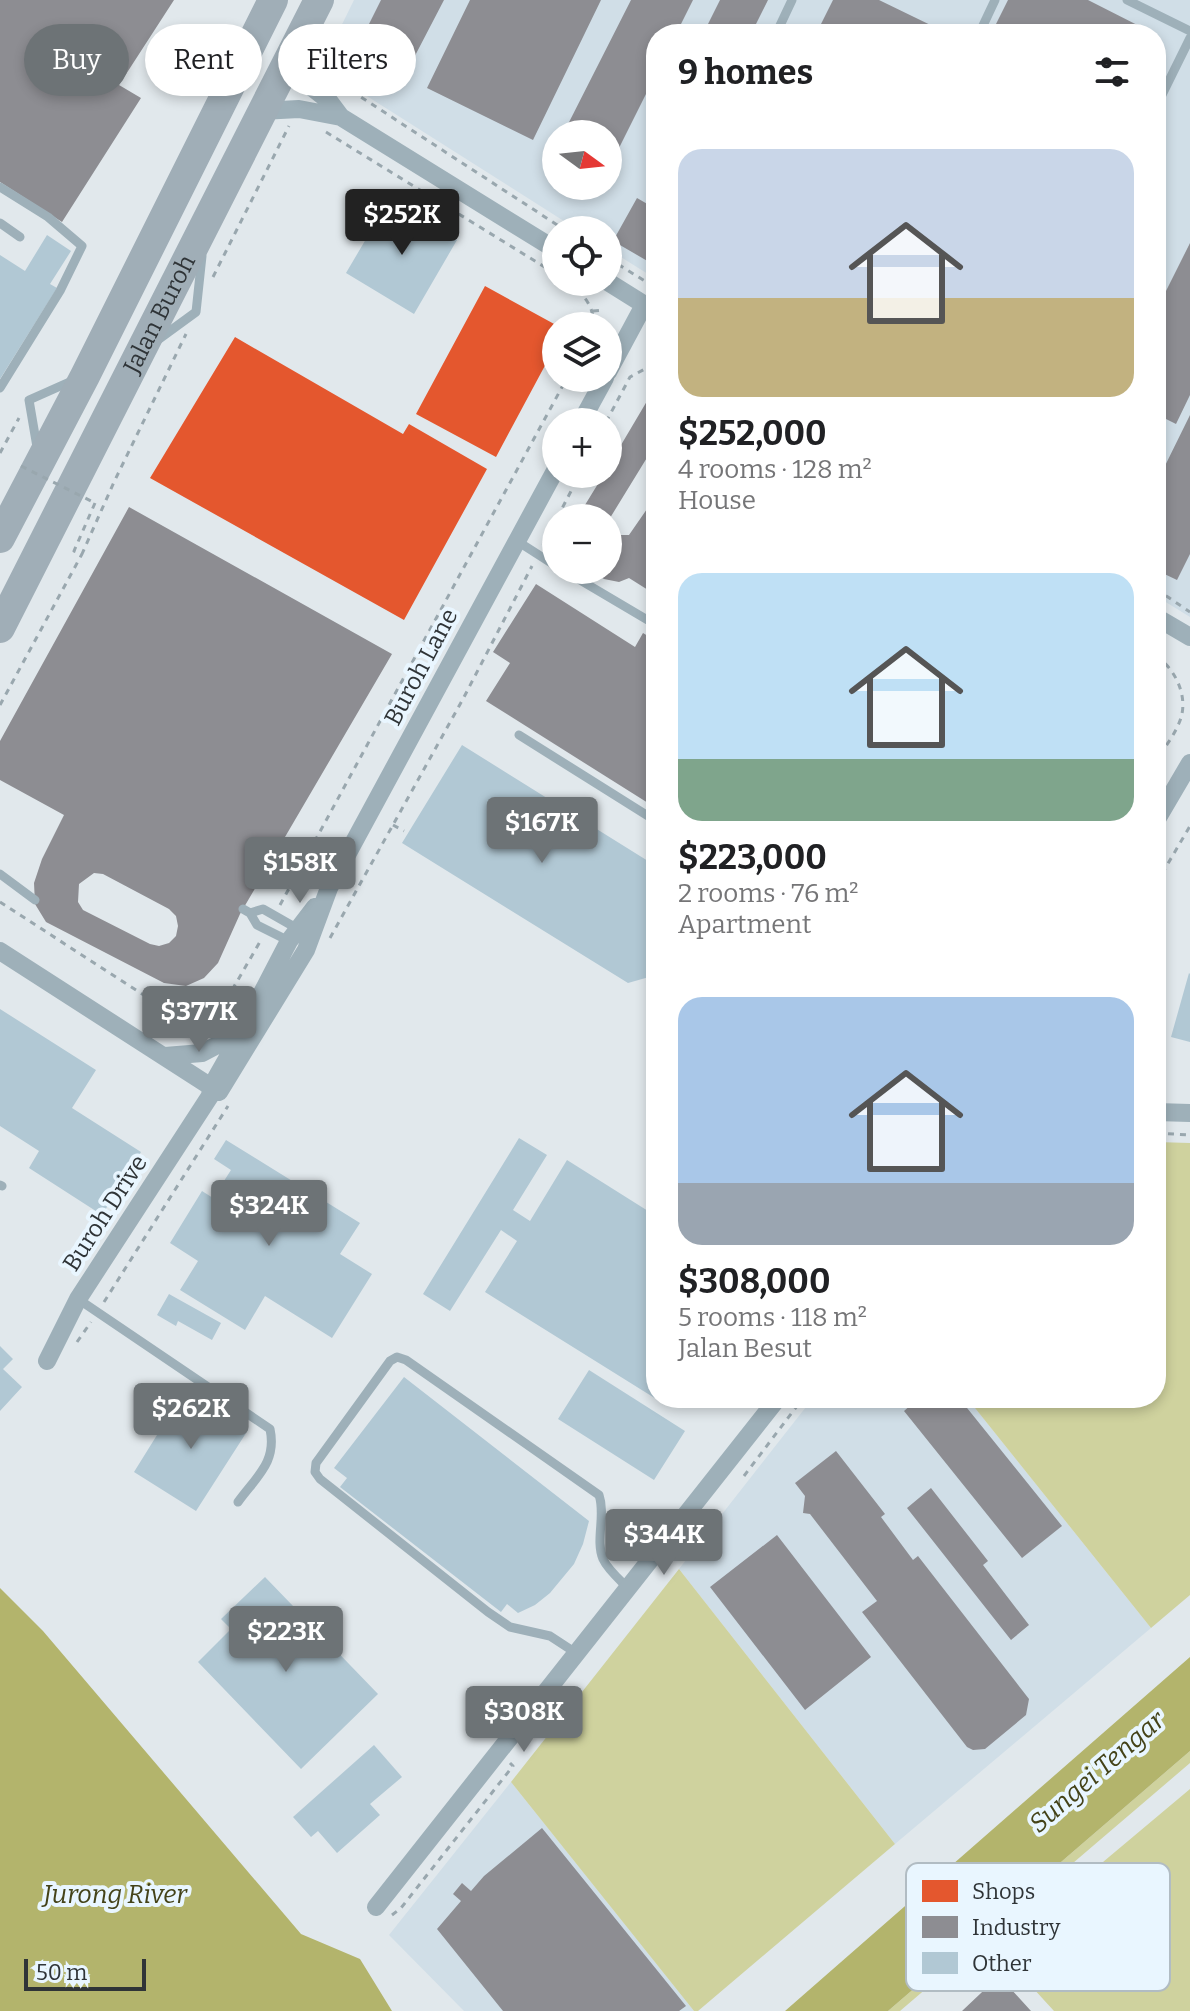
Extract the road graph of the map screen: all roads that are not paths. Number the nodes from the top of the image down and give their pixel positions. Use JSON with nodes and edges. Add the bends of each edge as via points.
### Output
{"nodes":[{"id":1,"x":273,"y":0,"type":"edge"},
{"id":2,"x":319,"y":0,"type":"edge"},
{"id":3,"x":792,"y":0,"type":"edge"},
{"id":4,"x":995,"y":0,"type":"edge"},
{"id":5,"x":1127,"y":0,"type":"edge"},
{"id":6,"x":307,"y":24,"type":"edge"},
{"id":7,"x":781,"y":24,"type":"edge"},
{"id":8,"x":984,"y":24,"type":"edge"},
{"id":9,"x":1190,"y":31,"type":"edge"},
{"id":10,"x":1190,"y":38,"type":"edge"},
{"id":11,"x":278,"y":80,"type":"edge"},
{"id":12,"x":1166,"y":87,"type":"edge"},
{"id":13,"x":323,"y":96,"type":"edge"},
{"id":14,"x":261,"y":111,"type":"junction"},
{"id":15,"x":341,"y":117,"type":"junction"},
{"id":16,"x":0,"y":187,"type":"edge"},
{"id":17,"x":0,"y":223,"type":"edge"},
{"id":18,"x":20,"y":237,"type":"dead end"},
{"id":19,"x":542,"y":241,"type":"edge"},
{"id":20,"x":622,"y":291,"type":"edge"},
{"id":21,"x":646,"y":306,"type":"edge"},
{"id":22,"x":646,"y":314,"type":"edge"},
{"id":23,"x":622,"y":351,"type":"edge"},
{"id":24,"x":85,"y":376,"type":"junction"},
{"id":25,"x":0,"y":388,"type":"edge"},
{"id":26,"x":30,"y":464,"type":"junction"},
{"id":27,"x":546,"y":488,"type":"edge"},
{"id":28,"x":0,"y":538,"type":"edge"},
{"id":29,"x":517,"y":541,"type":"junction"},
{"id":30,"x":542,"y":557,"type":"edge"},
{"id":31,"x":587,"y":584,"type":"edge"},
{"id":32,"x":646,"y":619,"type":"edge"},
{"id":33,"x":1166,"y":623,"type":"edge"},
{"id":34,"x":0,"y":628,"type":"edge"},
{"id":35,"x":1190,"y":637,"type":"edge"},
{"id":36,"x":519,"y":735,"type":"dead end"},
{"id":37,"x":1190,"y":763,"type":"edge"},
{"id":38,"x":1166,"y":804,"type":"edge"},
{"id":39,"x":646,"y":815,"type":"edge"},
{"id":40,"x":0,"y":874,"type":"edge"},
{"id":41,"x":35,"y":900,"type":"dead end"},
{"id":42,"x":298,"y":940,"type":"junction"},
{"id":43,"x":0,"y":951,"type":"edge"},
{"id":44,"x":242,"y":1032,"type":"junction"},
{"id":45,"x":165,"y":1056,"type":"junction"},
{"id":46,"x":218,"y":1094,"type":"junction"},
{"id":47,"x":1166,"y":1112,"type":"edge"},
{"id":48,"x":1190,"y":1113,"type":"edge"},
{"id":49,"x":78,"y":1299,"type":"junction"},
{"id":50,"x":47,"y":1361,"type":"dead end"},
{"id":51,"x":770,"y":1408,"type":"edge"},
{"id":52,"x":238,"y":1502,"type":"dead end"},
{"id":53,"x":628,"y":1588,"type":"junction"},
{"id":54,"x":576,"y":1653,"type":"junction"},
{"id":55,"x":376,"y":1907,"type":"dead end"}],
"edges":[{"from":1,"to":24,"type":"highway","name":"Jalan Buroh"},
{"from":2,"to":6,"type":"highway","name":"Jalan Buroh"},
{"from":3,"to":7,"type":"lane"},
{"from":4,"to":8,"type":"lane"},
{"from":5,"to":9,"type":"lane"},
{"from":10,"to":12,"type":"lane"},
{"from":11,"to":14,"type":"highway","name":"Jalan Buroh"},
{"from":13,"to":15,"type":"street"},
{"from":14,"to":15,"type":"street","via":[[299,109]]},
{"from":14,"to":34,"type":"highway","name":"Jalan Buroh"},
{"from":15,"to":19,"type":"street"},
{"from":16,"to":25,"type":"lane","via":[[82,246]]},
{"from":17,"to":18,"type":"lane"},
{"from":20,"to":21,"type":"street"},
{"from":22,"to":23,"type":"street"},
{"from":24,"to":26,"type":"highway","name":"Jalan Buroh"},
{"from":24,"to":26,"type":"lane","via":[[29,400]]},
{"from":26,"to":28,"type":"highway","name":"Jalan Buroh"},
{"from":27,"to":29,"type":"street","name":"Buroh Lane"},
{"from":29,"to":30,"type":"lane"},
{"from":29,"to":42,"type":"street","name":"Buroh Lane"},
{"from":31,"to":32,"type":"lane"},
{"from":33,"to":35,"type":"street"},
{"from":36,"to":39,"type":"lane"},
{"from":37,"to":38,"type":"street"},
{"from":40,"to":41,"type":"lane"},
{"from":42,"to":42,"type":"lane","via":[[263,909],[247,911],[257,925]]},
{"from":42,"to":44,"type":"street"},
{"from":42,"to":46,"type":"street"},
{"from":43,"to":45,"type":"street"},
{"from":44,"to":45,"type":"street","via":[[202,1053]]},
{"from":44,"to":46,"type":"street","name":"Buroh Drive"},
{"from":45,"to":46,"type":"street"},
{"from":46,"to":49,"type":"street","name":"Buroh Drive"},
{"from":47,"to":48,"type":"street"},
{"from":49,"to":50,"type":"street","name":"Buroh Drive"},
{"from":49,"to":52,"type":"lane","via":[[270,1429],[270,1460]]},
{"from":51,"to":53,"type":"street"},
{"from":53,"to":54,"type":"street"},
{"from":53,"to":54,"type":"lane","via":[[601,1555],[599,1495],[406,1360],[390,1361],[316,1463],[315,1472],[488,1612],[510,1627],[550,1636]]},
{"from":54,"to":55,"type":"street"}]}
